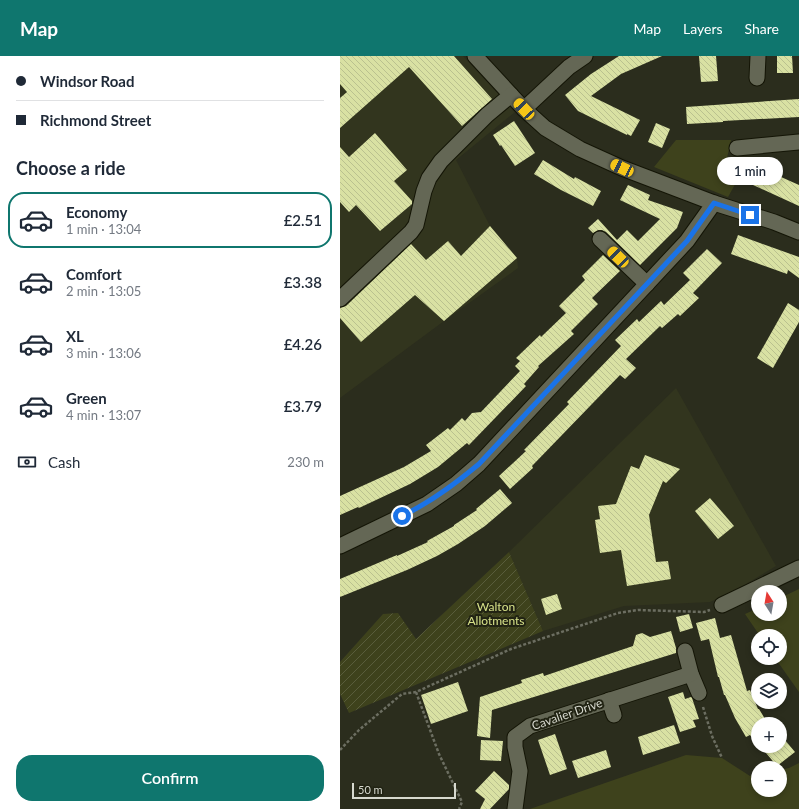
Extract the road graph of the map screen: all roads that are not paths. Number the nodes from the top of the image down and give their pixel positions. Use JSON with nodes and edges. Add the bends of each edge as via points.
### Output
{"nodes":[{"id":1,"x":475,"y":56,"type":"edge"},
{"id":2,"x":584,"y":56,"type":"edge"},
{"id":3,"x":758,"y":56,"type":"edge"},
{"id":4,"x":757,"y":78,"type":"dead end"},
{"id":5,"x":512,"y":95,"type":"junction"},
{"id":6,"x":524,"y":109,"type":"junction"},
{"id":7,"x":799,"y":142,"type":"edge"},
{"id":8,"x":737,"y":148,"type":"dead end"},
{"id":9,"x":714,"y":203,"type":"junction"},
{"id":10,"x":799,"y":232,"type":"edge"},
{"id":11,"x":600,"y":239,"type":"dead end"},
{"id":12,"x":647,"y":284,"type":"junction"},
{"id":13,"x":340,"y":299,"type":"edge"},
{"id":14,"x":340,"y":546,"type":"edge"},
{"id":15,"x":799,"y":568,"type":"edge"},
{"id":16,"x":722,"y":606,"type":"road end"},
{"id":17,"x":685,"y":651,"type":"dead end"},
{"id":18,"x":690,"y":674,"type":"junction"},
{"id":19,"x":698,"y":693,"type":"road end"},
{"id":20,"x":609,"y":700,"type":"junction"},
{"id":21,"x":614,"y":715,"type":"dead end"},
{"id":22,"x":515,"y":809,"type":"edge"}],
"edges":[{"from":1,"to":5,"type":"street"},
{"from":2,"to":6,"type":"street"},
{"from":3,"to":4,"type":"street"},
{"from":5,"to":6,"type":"street"},
{"from":5,"to":13,"type":"street","via":[[487,114],[441,161],[429,178],[416,225],[411,232]]},
{"from":6,"to":9,"type":"street","via":[[545,128],[580,149]]},
{"from":7,"to":8,"type":"street"},
{"from":9,"to":10,"type":"street"},
{"from":9,"to":12,"type":"street","via":[[687,241]]},
{"from":11,"to":12,"type":"street"},
{"from":12,"to":14,"type":"street","via":[[484,459],[462,479],[427,504]]},
{"from":15,"to":16,"type":"street"},
{"from":17,"to":18,"type":"street"},
{"from":18,"to":19,"type":"street"},
{"from":18,"to":20,"type":"street","name":"Cavalier Drive"},
{"from":20,"to":21,"type":"street"},
{"from":20,"to":22,"type":"street","name":"Cavalier Drive","via":[[530,726],[515,737],[520,771]]}]}
